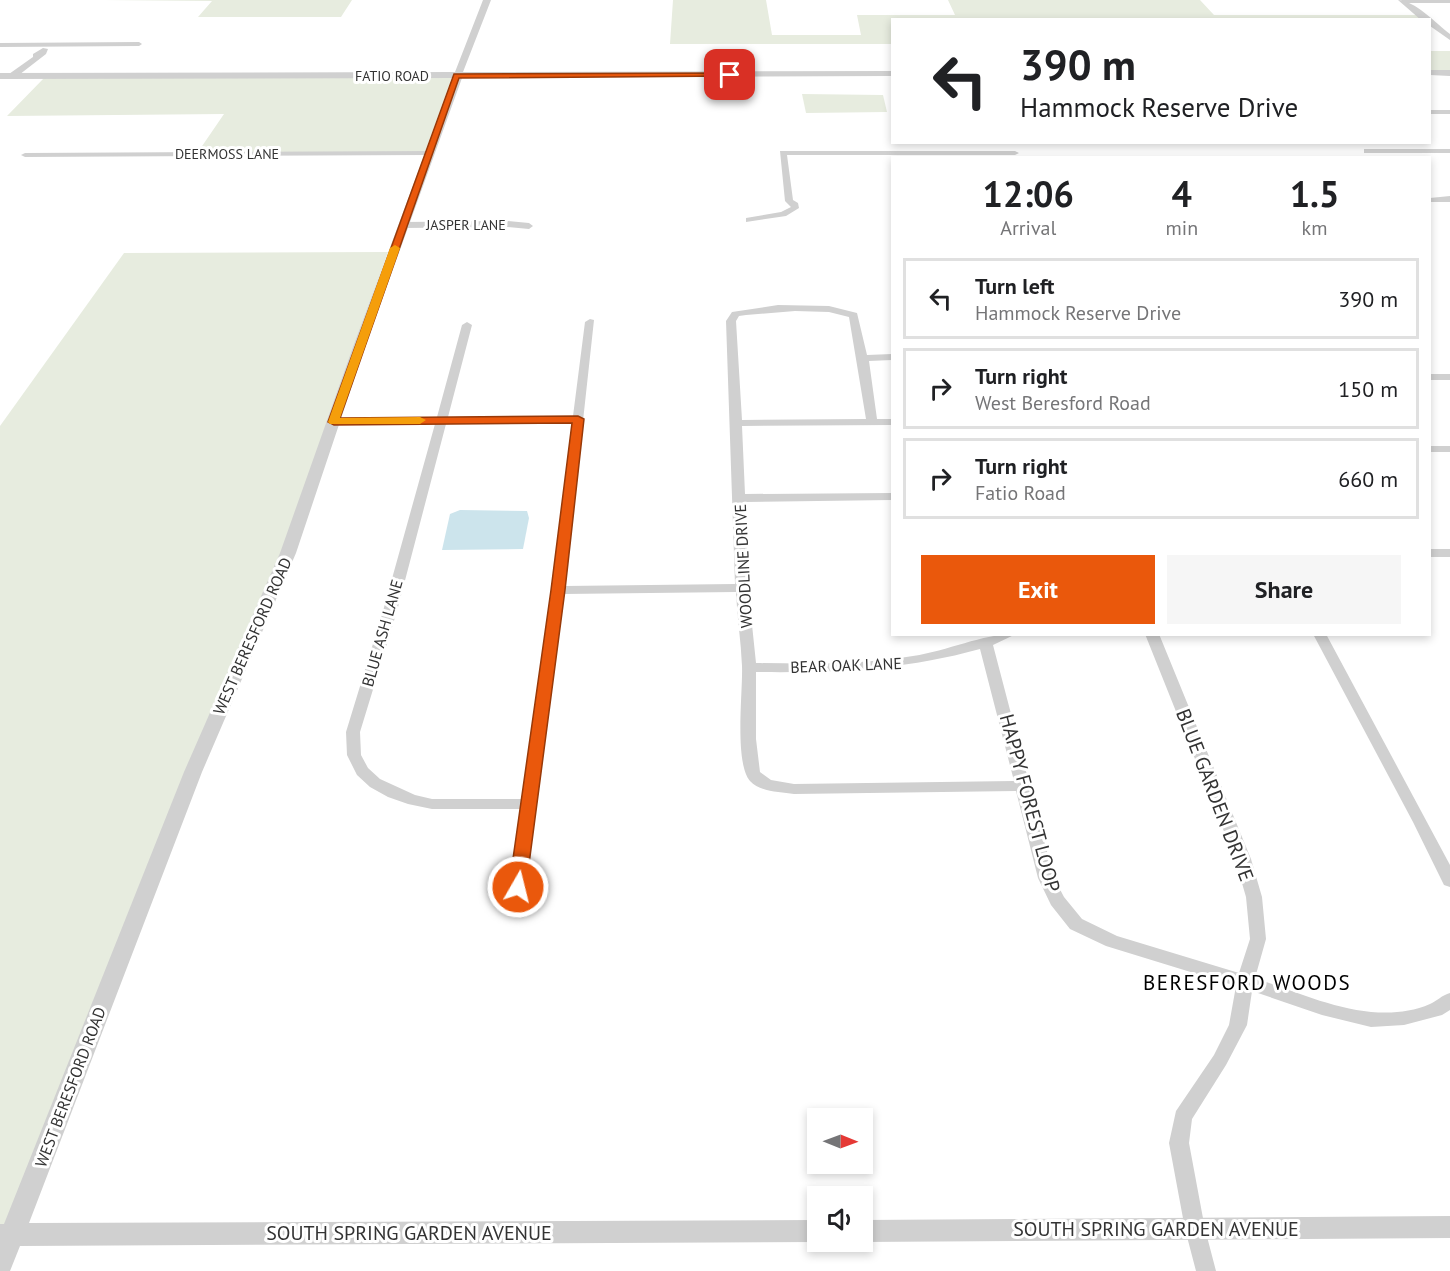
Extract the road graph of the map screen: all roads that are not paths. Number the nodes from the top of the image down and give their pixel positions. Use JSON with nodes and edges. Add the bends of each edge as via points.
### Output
{"nodes":[{"id":1,"x":487,"y":0,"type":"edge"},
{"id":2,"x":1402,"y":0,"type":"edge"},
{"id":3,"x":1450,"y":1,"type":"edge"},
{"id":4,"x":1424,"y":18,"type":"edge"},
{"id":5,"x":1431,"y":23,"type":"edge"},
{"id":6,"x":1450,"y":38,"type":"edge"},
{"id":7,"x":139,"y":44,"type":"dead end"},
{"id":8,"x":0,"y":45,"type":"edge"},
{"id":9,"x":46,"y":47,"type":"junction"},
{"id":10,"x":1431,"y":73,"type":"edge"},
{"id":11,"x":1450,"y":73,"type":"edge"},
{"id":12,"x":891,"y":74,"type":"edge"},
{"id":13,"x":0,"y":76,"type":"edge"},
{"id":14,"x":12,"y":76,"type":"junction"},
{"id":15,"x":457,"y":76,"type":"junction"},
{"id":16,"x":1431,"y":112,"type":"edge"},
{"id":17,"x":1450,"y":112,"type":"edge"},
{"id":18,"x":1450,"y":150,"type":"edge"},
{"id":19,"x":1367,"y":151,"type":"dead end"},
{"id":20,"x":429,"y":153,"type":"junction"},
{"id":21,"x":26,"y":154,"type":"dead end"},
{"id":22,"x":1017,"y":155,"type":"edge"},
{"id":23,"x":1450,"y":199,"type":"edge"},
{"id":24,"x":1431,"y":200,"type":"edge"},
{"id":25,"x":749,"y":220,"type":"dead end"},
{"id":26,"x":403,"y":225,"type":"junction"},
{"id":27,"x":529,"y":226,"type":"dead end"},
{"id":28,"x":590,"y":322,"type":"dead end"},
{"id":29,"x":467,"y":326,"type":"dead end"},
{"id":30,"x":891,"y":357,"type":"edge"},
{"id":31,"x":863,"y":358,"type":"junction"},
{"id":32,"x":1431,"y":377,"type":"edge"},
{"id":33,"x":1450,"y":377,"type":"edge"},
{"id":34,"x":578,"y":419,"type":"junction"},
{"id":35,"x":440,"y":420,"type":"junction"},
{"id":36,"x":334,"y":422,"type":"junction"},
{"id":37,"x":872,"y":422,"type":"junction"},
{"id":38,"x":891,"y":422,"type":"edge"},
{"id":39,"x":738,"y":423,"type":"junction"},
{"id":40,"x":1431,"y":449,"type":"edge"},
{"id":41,"x":1450,"y":449,"type":"edge"},
{"id":42,"x":891,"y":497,"type":"edge"},
{"id":43,"x":740,"y":498,"type":"junction"},
{"id":44,"x":1431,"y":553,"type":"edge"},
{"id":45,"x":1450,"y":553,"type":"edge"},
{"id":46,"x":742,"y":588,"type":"junction"},
{"id":47,"x":558,"y":590,"type":"junction"},
{"id":48,"x":1005,"y":636,"type":"edge"},
{"id":49,"x":1153,"y":636,"type":"edge"},
{"id":50,"x":1320,"y":636,"type":"edge"},
{"id":51,"x":986,"y":644,"type":"junction"},
{"id":52,"x":749,"y":667,"type":"junction"},
{"id":53,"x":1022,"y":786,"type":"junction"},
{"id":54,"x":529,"y":804,"type":"junction"},
{"id":55,"x":1450,"y":881,"type":"edge"},
{"id":56,"x":518,"y":887,"type":"dead end"},
{"id":57,"x":1245,"y":982,"type":"junction"},
{"id":58,"x":1450,"y":1000,"type":"edge"},
{"id":59,"x":1450,"y":1227,"type":"edge"},
{"id":60,"x":1195,"y":1229,"type":"junction"},
{"id":61,"x":807,"y":1231,"type":"edge"},
{"id":62,"x":873,"y":1231,"type":"edge"},
{"id":63,"x":6,"y":1235,"type":"edge"},
{"id":64,"x":0,"y":1266,"type":"edge"},
{"id":65,"x":1206,"y":1271,"type":"edge"}],
"edges":[{"from":1,"to":15,"type":"street","name":"WEST BERESFORD ROAD"},
{"from":2,"to":3,"type":"street"},
{"from":2,"to":4,"type":"street"},
{"from":5,"to":6,"type":"street"},
{"from":7,"to":9,"type":"street"},
{"from":8,"to":9,"type":"street"},
{"from":9,"to":14,"type":"street","via":[[46,51]]},
{"from":10,"to":11,"type":"street"},
{"from":12,"to":15,"type":"street","name":"FATIO ROAD"},
{"from":13,"to":14,"type":"street","name":"FATIO ROAD"},
{"from":14,"to":15,"type":"street","name":"FATIO ROAD"},
{"from":15,"to":20,"type":"street","name":"WEST BERESFORD ROAD"},
{"from":16,"to":17,"type":"street"},
{"from":18,"to":19,"type":"street"},
{"from":20,"to":21,"type":"street","name":"DEERMOSS LANE"},
{"from":20,"to":26,"type":"street","name":"WEST BERESFORD ROAD"},
{"from":22,"to":25,"type":"street","via":[[783,153],[789,201],[795,208]]},
{"from":23,"to":24,"type":"street"},
{"from":26,"to":27,"type":"street","name":"JASPER LANE"},
{"from":26,"to":36,"type":"street","name":"WEST BERESFORD ROAD"},
{"from":28,"to":34,"type":"street"},
{"from":29,"to":35,"type":"street","name":"BLUE ASH LANE"},
{"from":30,"to":31,"type":"street"},
{"from":31,"to":37,"type":"street","name":"WOODLINE DRIVE"},
{"from":31,"to":39,"type":"street","name":"WOODLINE DRIVE","via":[[854,315],[845,311],[760,310],[735,314],[731,321]]},
{"from":32,"to":33,"type":"street"},
{"from":34,"to":35,"type":"street"},
{"from":34,"to":47,"type":"street"},
{"from":35,"to":36,"type":"street"},
{"from":35,"to":54,"type":"street","name":"BLUE ASH LANE","via":[[390,611],[353,732],[354,755],[362,771],[375,783],[413,800],[432,804]]},
{"from":36,"to":63,"type":"street","name":"WEST BERESFORD ROAD","via":[[288,553],[192,772]]},
{"from":37,"to":38,"type":"street"},
{"from":37,"to":39,"type":"street"},
{"from":39,"to":43,"type":"street","name":"WOODLINE DRIVE"},
{"from":40,"to":41,"type":"street"},
{"from":42,"to":43,"type":"street"},
{"from":43,"to":46,"type":"street","name":"WOODLINE DRIVE"},
{"from":44,"to":45,"type":"street"},
{"from":46,"to":47,"type":"street"},
{"from":46,"to":52,"type":"street","name":"WOODLINE DRIVE"},
{"from":47,"to":54,"type":"street"},
{"from":48,"to":51,"type":"street","name":"BEAR OAK LANE"},
{"from":49,"to":57,"type":"street","name":"BLUE GARDEN DRIVE","via":[[1243,859],[1254,897],[1258,939]]},
{"from":50,"to":55,"type":"street"},
{"from":51,"to":52,"type":"street","name":"BEAR OAK LANE","via":[[954,654],[882,666]]},
{"from":51,"to":53,"type":"street","name":"HAPPY FOREST LOOP"},
{"from":52,"to":53,"type":"street","name":"WOODLINE DRIVE","via":[[753,773],[766,784],[794,789]]},
{"from":53,"to":57,"type":"street","name":"HAPPY FOREST LOOP","via":[[1046,878],[1057,901],[1076,924],[1112,941]]},
{"from":54,"to":56,"type":"street"},
{"from":57,"to":58,"type":"street","name":"HAPPY FOREST LOOP","via":[[1371,1020],[1404,1018],[1436,1010]]},
{"from":57,"to":60,"type":"street","name":"BLUE GARDEN DRIVE","via":[[1238,1025],[1183,1117],[1179,1143]]},
{"from":59,"to":60,"type":"street","name":"SOUTH SPRING GARDEN AVENUE"},
{"from":60,"to":62,"type":"street","name":"SOUTH SPRING GARDEN AVENUE"},
{"from":60,"to":65,"type":"street","name":"BLUE GARDEN DRIVE"},
{"from":61,"to":63,"type":"street","name":"SOUTH SPRING GARDEN AVENUE"},
{"from":63,"to":64,"type":"street","name":"WEST BERESFORD ROAD"}]}
